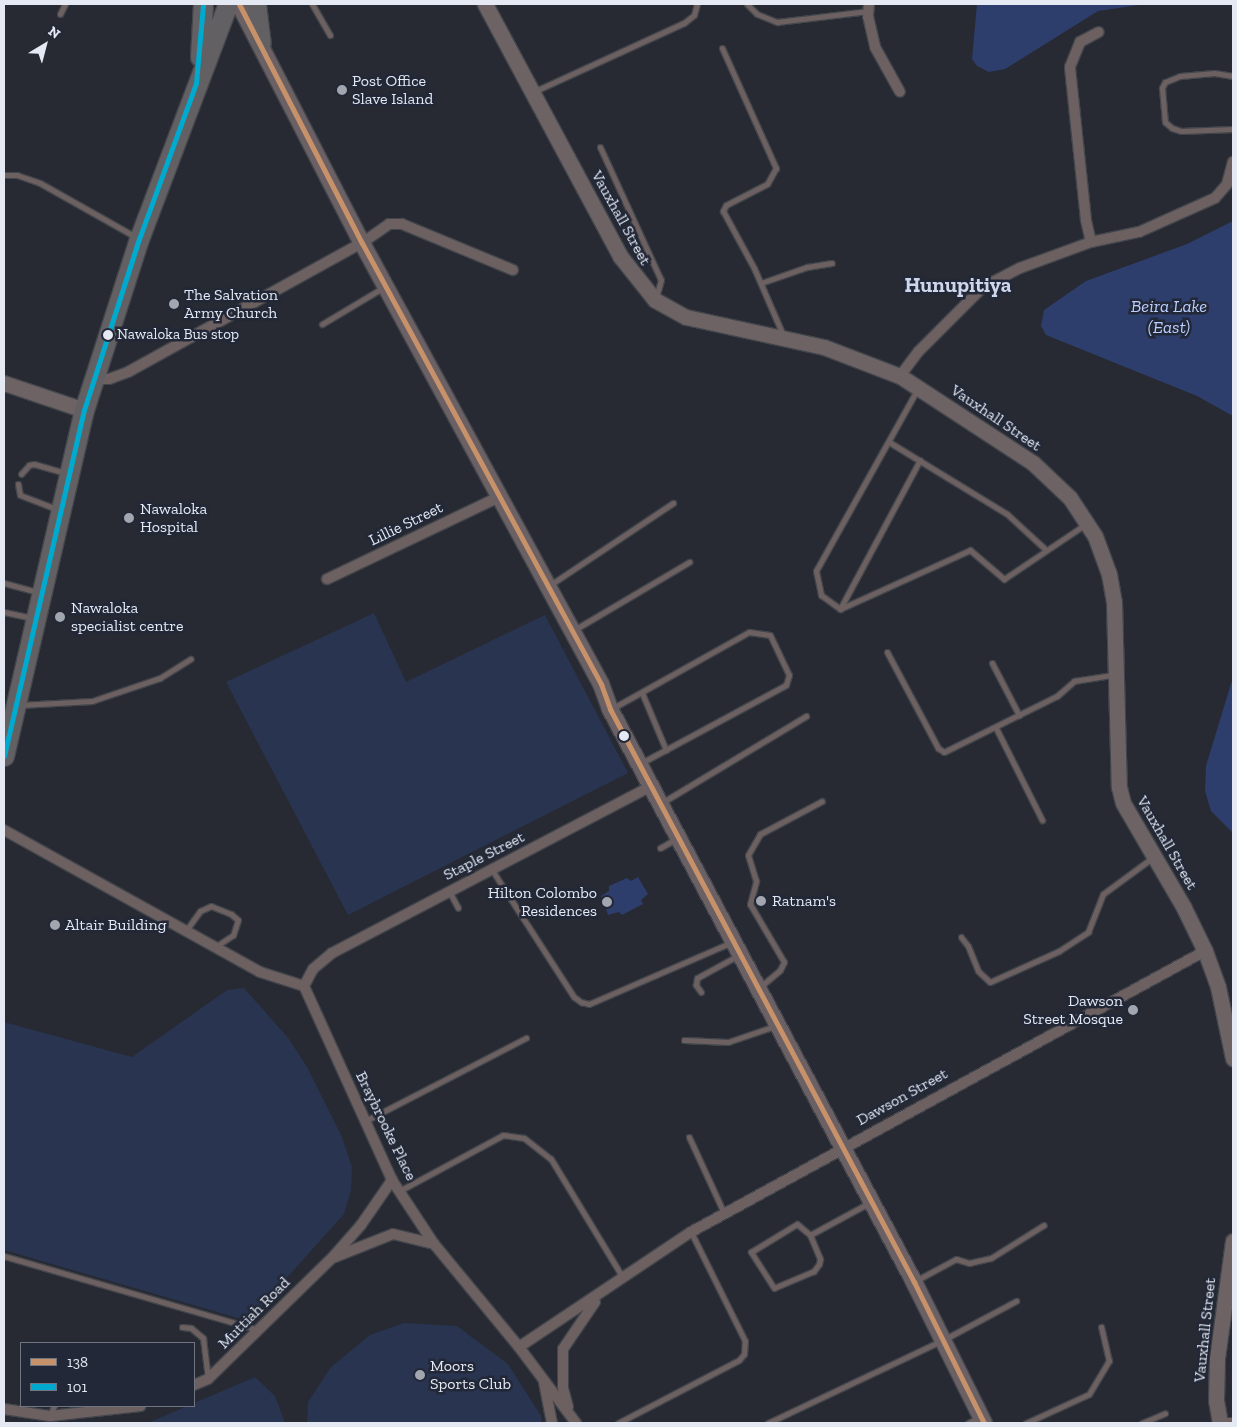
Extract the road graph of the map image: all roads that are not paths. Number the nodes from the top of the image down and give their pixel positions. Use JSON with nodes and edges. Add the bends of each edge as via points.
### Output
{"nodes":[{"id":1,"x":65,"y":4,"type":"edge"},
{"id":2,"x":228,"y":4,"type":"edge"},
{"id":3,"x":239,"y":4,"type":"edge"},
{"id":4,"x":256,"y":4,"type":"edge"},
{"id":5,"x":312,"y":4,"type":"edge"},
{"id":6,"x":697,"y":4,"type":"edge"},
{"id":7,"x":747,"y":4,"type":"edge"},
{"id":8,"x":202,"y":5,"type":"edge"},
{"id":9,"x":487,"y":5,"type":"edge"},
{"id":10,"x":868,"y":7,"type":"edge"},
{"id":11,"x":60,"y":14,"type":"dead end"},
{"id":12,"x":1099,"y":32,"type":"dead end"},
{"id":13,"x":330,"y":34,"type":"dead end"},
{"id":14,"x":261,"y":43,"type":"junction"},
{"id":15,"x":722,"y":48,"type":"dead end"},
{"id":16,"x":1233,"y":76,"type":"edge"},
{"id":17,"x":196,"y":83,"type":"junction"},
{"id":18,"x":532,"y":92,"type":"junction"},
{"id":19,"x":900,"y":92,"type":"dead end"},
{"id":20,"x":1233,"y":129,"type":"edge"},
{"id":21,"x":600,"y":147,"type":"dead end"},
{"id":22,"x":1233,"y":162,"type":"edge"},
{"id":23,"x":4,"y":175,"type":"edge"},
{"id":24,"x":138,"y":238,"type":"junction"},
{"id":25,"x":1092,"y":242,"type":"junction"},
{"id":26,"x":362,"y":243,"type":"junction"},
{"id":27,"x":832,"y":263,"type":"dead end"},
{"id":28,"x":513,"y":270,"type":"dead end"},
{"id":29,"x":761,"y":283,"type":"junction"},
{"id":30,"x":386,"y":286,"type":"junction"},
{"id":31,"x":655,"y":300,"type":"junction"},
{"id":32,"x":322,"y":324,"type":"dead end"},
{"id":33,"x":786,"y":340,"type":"junction"},
{"id":34,"x":900,"y":376,"type":"junction"},
{"id":35,"x":94,"y":379,"type":"junction"},
{"id":36,"x":4,"y":383,"type":"edge"},
{"id":37,"x":918,"y":387,"type":"junction"},
{"id":38,"x":84,"y":410,"type":"junction"},
{"id":39,"x":889,"y":442,"type":"junction"},
{"id":40,"x":920,"y":460,"type":"junction"},
{"id":41,"x":21,"y":474,"type":"dead end"},
{"id":42,"x":68,"y":474,"type":"junction"},
{"id":43,"x":18,"y":484,"type":"dead end"},
{"id":44,"x":498,"y":497,"type":"junction"},
{"id":45,"x":673,"y":503,"type":"dead end"},
{"id":46,"x":60,"y":510,"type":"junction"},
{"id":47,"x":1086,"y":524,"type":"junction"},
{"id":48,"x":1046,"y":550,"type":"junction"},
{"id":49,"x":689,"y":562,"type":"dead end"},
{"id":50,"x":327,"y":578,"type":"dead end"},
{"id":51,"x":4,"y":584,"type":"edge"},
{"id":52,"x":546,"y":588,"type":"junction"},
{"id":53,"x":40,"y":593,"type":"junction"},
{"id":54,"x":840,"y":609,"type":"junction"},
{"id":55,"x":4,"y":612,"type":"edge"},
{"id":56,"x":35,"y":619,"type":"junction"},
{"id":57,"x":571,"y":632,"type":"junction"},
{"id":58,"x":887,"y":652,"type":"dead end"},
{"id":59,"x":190,"y":659,"type":"dead end"},
{"id":60,"x":992,"y":662,"type":"dead end"},
{"id":61,"x":1116,"y":675,"type":"junction"},
{"id":62,"x":642,"y":693,"type":"junction"},
{"id":63,"x":10,"y":706,"type":"edge"},
{"id":64,"x":610,"y":710,"type":"junction"},
{"id":65,"x":1019,"y":715,"type":"junction"},
{"id":66,"x":806,"y":716,"type":"dead end"},
{"id":67,"x":996,"y":728,"type":"junction"},
{"id":68,"x":666,"y":750,"type":"junction"},
{"id":69,"x":4,"y":756,"type":"edge"},
{"id":70,"x":639,"y":764,"type":"junction"},
{"id":71,"x":651,"y":786,"type":"junction"},
{"id":72,"x":822,"y":801,"type":"dead end"},
{"id":73,"x":662,"y":802,"type":"junction"},
{"id":74,"x":1042,"y":820,"type":"dead end"},
{"id":75,"x":4,"y":830,"type":"edge"},
{"id":76,"x":680,"y":836,"type":"junction"},
{"id":77,"x":660,"y":848,"type":"dead end"},
{"id":78,"x":1153,"y":858,"type":"junction"},
{"id":79,"x":492,"y":869,"type":"junction"},
{"id":80,"x":449,"y":891,"type":"junction"},
{"id":81,"x":458,"y":908,"type":"dead end"},
{"id":82,"x":187,"y":929,"type":"junction"},
{"id":83,"x":960,"y":938,"type":"dead end"},
{"id":84,"x":215,"y":947,"type":"junction"},
{"id":85,"x":739,"y":947,"type":"junction"},
{"id":86,"x":1205,"y":952,"type":"junction"},
{"id":87,"x":304,"y":986,"type":"junction"},
{"id":88,"x":760,"y":988,"type":"junction"},
{"id":89,"x":701,"y":992,"type":"dead end"},
{"id":90,"x":777,"y":1025,"type":"junction"},
{"id":91,"x":526,"y":1038,"type":"dead end"},
{"id":92,"x":684,"y":1040,"type":"dead end"},
{"id":93,"x":1233,"y":1058,"type":"edge"},
{"id":94,"x":367,"y":1120,"type":"junction"},
{"id":95,"x":689,"y":1137,"type":"dead end"},
{"id":96,"x":843,"y":1147,"type":"junction"},
{"id":97,"x":392,"y":1180,"type":"junction"},
{"id":98,"x":401,"y":1190,"type":"junction"},
{"id":99,"x":871,"y":1202,"type":"junction"},
{"id":100,"x":724,"y":1213,"type":"junction"},
{"id":101,"x":1044,"y":1225,"type":"dead end"},
{"id":102,"x":690,"y":1232,"type":"junction"},
{"id":103,"x":810,"y":1236,"type":"junction"},
{"id":104,"x":1233,"y":1240,"type":"edge"},
{"id":105,"x":434,"y":1244,"type":"junction"},
{"id":106,"x":4,"y":1256,"type":"edge"},
{"id":107,"x":332,"y":1258,"type":"junction"},
{"id":108,"x":623,"y":1278,"type":"junction"},
{"id":109,"x":914,"y":1282,"type":"junction"},
{"id":110,"x":602,"y":1294,"type":"junction"},
{"id":111,"x":1016,"y":1301,"type":"dead end"},
{"id":112,"x":182,"y":1327,"type":"dead end"},
{"id":113,"x":1101,"y":1327,"type":"dead end"},
{"id":114,"x":258,"y":1330,"type":"junction"},
{"id":115,"x":943,"y":1340,"type":"junction"},
{"id":116,"x":519,"y":1347,"type":"junction"},
{"id":117,"x":208,"y":1379,"type":"junction"},
{"id":118,"x":543,"y":1379,"type":"junction"},
{"id":119,"x":195,"y":1385,"type":"edge"},
{"id":120,"x":122,"y":1407,"type":"edge"},
{"id":121,"x":4,"y":1409,"type":"edge"},
{"id":122,"x":52,"y":1411,"type":"edge"},
{"id":123,"x":1165,"y":1412,"type":"dead end"},
{"id":124,"x":570,"y":1413,"type":"junction"},
{"id":125,"x":978,"y":1421,"type":"edge"},
{"id":126,"x":1224,"y":1421,"type":"edge"},
{"id":127,"x":552,"y":1423,"type":"edge"},
{"id":128,"x":576,"y":1423,"type":"edge"},
{"id":129,"x":618,"y":1423,"type":"edge"},
{"id":130,"x":768,"y":1423,"type":"edge"},
{"id":131,"x":1026,"y":1423,"type":"edge"},
{"id":132,"x":1142,"y":1423,"type":"edge"}],
"edges":[{"from":1,"to":11,"type":"lane"},
{"from":2,"to":17,"type":"highway"},
{"from":3,"to":14,"type":"main road"},
{"from":4,"to":14,"type":"highway"},
{"from":5,"to":13,"type":"lane"},
{"from":6,"to":18,"type":"lane","via":[[694,15],[684,23]]},
{"from":7,"to":10,"type":"lane","via":[[757,14],[777,22]]},
{"from":8,"to":17,"type":"highway"},
{"from":9,"to":18,"type":"street","name":"Vauxhall Street"},
{"from":10,"to":19,"type":"street","via":[[875,47]]},
{"from":12,"to":25,"type":"street","via":[[1080,42],[1070,67],[1086,220]]},
{"from":14,"to":26,"type":"main road"},
{"from":15,"to":29,"type":"lane","via":[[776,168],[767,184],[726,205],[723,212]]},
{"from":16,"to":20,"type":"lane","via":[[1214,73],[1180,76],[1164,82],[1162,88],[1166,122],[1172,128],[1181,131]]},
{"from":17,"to":24,"type":"highway"},
{"from":18,"to":31,"type":"street","name":"Vauxhall Street","via":[[620,256]]},
{"from":21,"to":31,"type":"lane","via":[[661,280]]},
{"from":22,"to":25,"type":"street","via":[[1227,184],[1215,198],[1139,232]]},
{"from":23,"to":24,"type":"lane","via":[[40,182]]},
{"from":24,"to":35,"type":"highway"},
{"from":25,"to":34,"type":"street","via":[[1020,268],[983,287],[919,351]]},
{"from":26,"to":28,"type":"street","via":[[389,224],[402,224]]},
{"from":26,"to":30,"type":"main road"},
{"from":26,"to":35,"type":"street","via":[[128,372],[110,379]]},
{"from":27,"to":29,"type":"lane"},
{"from":29,"to":33,"type":"lane"},
{"from":30,"to":32,"type":"lane"},
{"from":30,"to":44,"type":"main road"},
{"from":31,"to":33,"type":"street","name":"Vauxhall Street","via":[[686,317]]},
{"from":33,"to":34,"type":"street","name":"Vauxhall Street","via":[[824,347]]},
{"from":34,"to":37,"type":"street","name":"Vauxhall Street"},
{"from":35,"to":38,"type":"highway"},
{"from":36,"to":38,"type":"street"},
{"from":37,"to":39,"type":"lane"},
{"from":37,"to":47,"type":"street","name":"Vauxhall Street","via":[[1048,476],[1070,498]]},
{"from":38,"to":42,"type":"highway"},
{"from":39,"to":40,"type":"lane"},
{"from":39,"to":54,"type":"lane","via":[[816,571],[820,595]]},
{"from":40,"to":48,"type":"lane","via":[[1007,514]]},
{"from":40,"to":54,"type":"lane"},
{"from":41,"to":42,"type":"lane","via":[[34,464]]},
{"from":42,"to":46,"type":"highway"},
{"from":43,"to":46,"type":"lane","via":[[20,495]]},
{"from":44,"to":50,"type":"street","name":"Lillie Street"},
{"from":44,"to":52,"type":"main road"},
{"from":45,"to":52,"type":"lane"},
{"from":46,"to":53,"type":"highway"},
{"from":47,"to":48,"type":"lane"},
{"from":47,"to":61,"type":"street","name":"Vauxhall Street","via":[[1095,536],[1110,580],[1114,602]]},
{"from":48,"to":54,"type":"lane","via":[[1004,579],[970,550]]},
{"from":49,"to":57,"type":"lane"},
{"from":51,"to":53,"type":"lane"},
{"from":52,"to":57,"type":"main road"},
{"from":53,"to":56,"type":"highway"},
{"from":55,"to":56,"type":"lane"},
{"from":56,"to":63,"type":"highway"},
{"from":57,"to":64,"type":"main road","via":[[601,684]]},
{"from":58,"to":67,"type":"lane","via":[[938,748],[944,752],[951,750]]},
{"from":59,"to":63,"type":"lane","via":[[160,678],[92,701]]},
{"from":60,"to":65,"type":"lane"},
{"from":61,"to":65,"type":"lane","via":[[1074,681],[1057,696]]},
{"from":61,"to":78,"type":"street","name":"Vauxhall Street","via":[[1120,795],[1127,815]]},
{"from":62,"to":64,"type":"lane"},
{"from":62,"to":68,"type":"lane"},
{"from":62,"to":68,"type":"lane","via":[[749,632],[770,635],[789,675],[786,685],[775,693]]},
{"from":63,"to":69,"type":"highway"},
{"from":64,"to":70,"type":"main road"},
{"from":65,"to":67,"type":"lane"},
{"from":66,"to":73,"type":"lane"},
{"from":67,"to":74,"type":"lane"},
{"from":68,"to":70,"type":"lane"},
{"from":70,"to":71,"type":"main road"},
{"from":71,"to":73,"type":"main road"},
{"from":71,"to":79,"type":"street","name":"Staple Street"},
{"from":72,"to":88,"type":"lane","via":[[760,834],[748,855],[756,881],[750,904],[784,962]]},
{"from":73,"to":76,"type":"main road"},
{"from":75,"to":82,"type":"street"},
{"from":76,"to":77,"type":"lane"},
{"from":76,"to":85,"type":"main road"},
{"from":78,"to":83,"type":"lane","via":[[1103,894],[1091,926],[1075,941],[990,982],[978,971],[968,946]]},
{"from":78,"to":86,"type":"street","name":"Vauxhall Street","via":[[1184,908]]},
{"from":79,"to":80,"type":"street","name":"Staple Street"},
{"from":79,"to":85,"type":"lane","via":[[574,997],[581,1002],[589,1004]]},
{"from":80,"to":81,"type":"lane"},
{"from":80,"to":87,"type":"street","name":"Staple Street","via":[[332,953],[313,970]]},
{"from":82,"to":84,"type":"street"},
{"from":82,"to":84,"type":"lane","via":[[200,911],[211,906],[231,914],[238,920],[232,935]]},
{"from":84,"to":87,"type":"street","via":[[260,972]]},
{"from":85,"to":88,"type":"main road"},
{"from":85,"to":89,"type":"lane","via":[[697,978],[696,986]]},
{"from":86,"to":93,"type":"street","name":"Vauxhall Street","via":[[1226,1016]]},
{"from":86,"to":96,"type":"street","name":"Dawson Street"},
{"from":87,"to":94,"type":"street","name":"Braybrooke Place"},
{"from":88,"to":90,"type":"main road"},
{"from":90,"to":92,"type":"lane","via":[[728,1042]]},
{"from":90,"to":96,"type":"main road"},
{"from":91,"to":94,"type":"lane"},
{"from":94,"to":97,"type":"street","name":"Braybrooke Place"},
{"from":95,"to":100,"type":"lane"},
{"from":96,"to":99,"type":"main road"},
{"from":96,"to":100,"type":"street","name":"Dawson Street"},
{"from":97,"to":98,"type":"street","name":"Braybrooke Place"},
{"from":97,"to":107,"type":"street","name":"Muttiah Road","via":[[361,1225]]},
{"from":98,"to":105,"type":"street","name":"Braybrooke Place"},
{"from":98,"to":108,"type":"lane","via":[[503,1135],[524,1138],[551,1159]]},
{"from":99,"to":103,"type":"lane"},
{"from":99,"to":109,"type":"main road"},
{"from":100,"to":102,"type":"street","name":"Dawson Street"},
{"from":101,"to":109,"type":"lane","via":[[991,1258],[969,1263],[956,1259]]},
{"from":102,"to":108,"type":"street","name":"Dawson Street"},
{"from":102,"to":129,"type":"lane","via":[[745,1341],[744,1354],[739,1360]]},
{"from":103,"to":103,"type":"lane","via":[[819,1264],[814,1271],[774,1288],[750,1252],[791,1226],[802,1226]]},
{"from":104,"to":126,"type":"street","name":"Vauxhall Street","via":[[1217,1358],[1216,1400]]},
{"from":105,"to":107,"type":"street","name":"Muttiah Road","via":[[393,1234]]},
{"from":105,"to":116,"type":"street","name":"Braybrooke Place"},
{"from":106,"to":114,"type":"lane"},
{"from":107,"to":114,"type":"street","name":"Muttiah Road"},
{"from":108,"to":110,"type":"street","name":"Dawson Street"},
{"from":109,"to":115,"type":"main road"},
{"from":110,"to":116,"type":"street","name":"Dawson Street"},
{"from":110,"to":124,"type":"street","via":[[580,1320],[564,1349],[563,1388]]},
{"from":111,"to":115,"type":"lane"},
{"from":112,"to":117,"type":"lane","via":[[191,1328],[204,1338]]},
{"from":113,"to":131,"type":"lane","via":[[1108,1361],[1089,1394]]},
{"from":114,"to":117,"type":"street","name":"Muttiah Road"},
{"from":115,"to":125,"type":"main road"},
{"from":115,"to":130,"type":"lane"},
{"from":116,"to":118,"type":"street","name":"Braybrooke Place"},
{"from":117,"to":119,"type":"street","name":"Muttiah Road"},
{"from":118,"to":124,"type":"street","name":"Braybrooke Place"},
{"from":118,"to":127,"type":"street"},
{"from":120,"to":122,"type":"street"},
{"from":121,"to":122,"type":"street"},
{"from":123,"to":132,"type":"lane"},
{"from":124,"to":128,"type":"street","name":"Braybrooke Place"}]}
